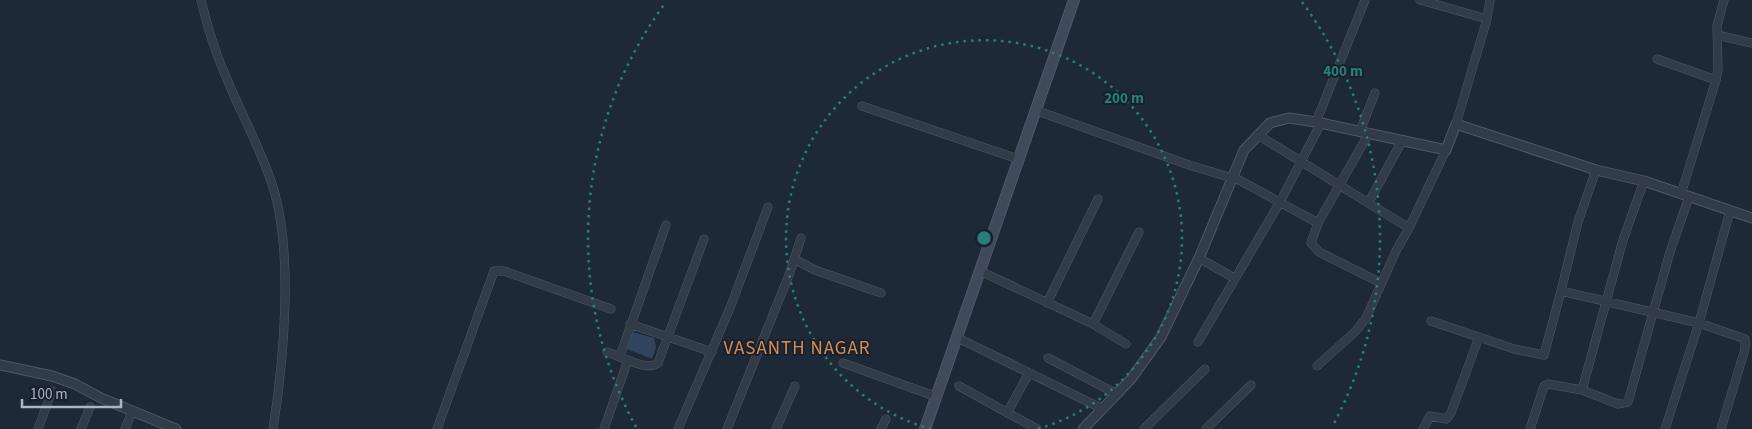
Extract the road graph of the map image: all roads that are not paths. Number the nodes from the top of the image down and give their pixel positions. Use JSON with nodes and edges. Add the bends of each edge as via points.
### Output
{"nodes":[{"id":1,"x":201,"y":0,"type":"edge"},
{"id":2,"x":1074,"y":0,"type":"edge"},
{"id":3,"x":1365,"y":0,"type":"edge"},
{"id":4,"x":1423,"y":0,"type":"edge"},
{"id":5,"x":1490,"y":0,"type":"edge"},
{"id":6,"x":1724,"y":0,"type":"edge"},
{"id":7,"x":1442,"y":3,"type":"edge"},
{"id":8,"x":1487,"y":19,"type":"junction"},
{"id":9,"x":1718,"y":35,"type":"junction"},
{"id":10,"x":1752,"y":43,"type":"edge"},
{"id":11,"x":1657,"y":60,"type":"dead end"},
{"id":12,"x":1716,"y":80,"type":"junction"},
{"id":13,"x":1375,"y":93,"type":"dead end"},
{"id":14,"x":862,"y":106,"type":"dead end"},
{"id":15,"x":1034,"y":110,"type":"junction"},
{"id":16,"x":1318,"y":122,"type":"junction"},
{"id":17,"x":1456,"y":124,"type":"junction"},
{"id":18,"x":1360,"y":131,"type":"junction"},
{"id":19,"x":1369,"y":134,"type":"junction"},
{"id":20,"x":1258,"y":135,"type":"junction"},
{"id":21,"x":1402,"y":141,"type":"junction"},
{"id":22,"x":1446,"y":150,"type":"junction"},
{"id":23,"x":1018,"y":159,"type":"junction"},
{"id":24,"x":1301,"y":162,"type":"junction"},
{"id":25,"x":1596,"y":170,"type":"junction"},
{"id":26,"x":1232,"y":177,"type":"junction"},
{"id":27,"x":1644,"y":181,"type":"junction"},
{"id":28,"x":1341,"y":185,"type":"junction"},
{"id":29,"x":1685,"y":195,"type":"junction"},
{"id":30,"x":1098,"y":199,"type":"dead end"},
{"id":31,"x":1280,"y":202,"type":"junction"},
{"id":32,"x":1369,"y":202,"type":"junction"},
{"id":33,"x":768,"y":207,"type":"dead end"},
{"id":34,"x":1730,"y":211,"type":"junction"},
{"id":35,"x":1752,"y":218,"type":"edge"},
{"id":36,"x":1318,"y":224,"type":"junction"},
{"id":37,"x":666,"y":225,"type":"dead end"},
{"id":38,"x":1409,"y":228,"type":"junction"},
{"id":39,"x":1138,"y":232,"type":"dead end"},
{"id":40,"x":801,"y":238,"type":"dead end"},
{"id":41,"x":704,"y":239,"type":"dead end"},
{"id":42,"x":1199,"y":258,"type":"junction"},
{"id":43,"x":794,"y":259,"type":"junction"},
{"id":44,"x":980,"y":271,"type":"junction"},
{"id":45,"x":1234,"y":278,"type":"junction"},
{"id":46,"x":1381,"y":283,"type":"junction"},
{"id":47,"x":1561,"y":291,"type":"junction"},
{"id":48,"x":881,"y":293,"type":"dead end"},
{"id":49,"x":1607,"y":300,"type":"junction"},
{"id":50,"x":1047,"y":302,"type":"junction"},
{"id":51,"x":611,"y":309,"type":"dead end"},
{"id":52,"x":1652,"y":312,"type":"junction"},
{"id":53,"x":1431,"y":321,"type":"dead end"},
{"id":54,"x":1699,"y":323,"type":"junction"},
{"id":55,"x":630,"y":324,"type":"junction"},
{"id":56,"x":1093,"y":324,"type":"junction"},
{"id":57,"x":956,"y":337,"type":"junction"},
{"id":58,"x":1480,"y":337,"type":"junction"},
{"id":59,"x":668,"y":338,"type":"junction"},
{"id":60,"x":1198,"y":342,"type":"dead end"},
{"id":61,"x":1126,"y":344,"type":"dead end"},
{"id":62,"x":608,"y":352,"type":"dead end"},
{"id":63,"x":712,"y":352,"type":"junction"},
{"id":64,"x":620,"y":356,"type":"junction"},
{"id":65,"x":1048,"y":358,"type":"dead end"},
{"id":66,"x":628,"y":360,"type":"junction"},
{"id":67,"x":843,"y":363,"type":"dead end"},
{"id":68,"x":0,"y":365,"type":"edge"},
{"id":69,"x":1317,"y":366,"type":"dead end"},
{"id":70,"x":1205,"y":369,"type":"dead end"},
{"id":71,"x":1029,"y":373,"type":"junction"},
{"id":72,"x":1251,"y":385,"type":"dead end"},
{"id":73,"x":795,"y":386,"type":"dead end"},
{"id":74,"x":959,"y":386,"type":"dead end"},
{"id":75,"x":1582,"y":390,"type":"junction"},
{"id":76,"x":52,"y":391,"type":"dead end"},
{"id":77,"x":1117,"y":394,"type":"junction"},
{"id":78,"x":937,"y":397,"type":"junction"},
{"id":79,"x":90,"y":407,"type":"dead end"},
{"id":80,"x":1103,"y":409,"type":"junction"},
{"id":81,"x":132,"y":412,"type":"junction"},
{"id":82,"x":1007,"y":413,"type":"junction"},
{"id":83,"x":886,"y":419,"type":"dead end"},
{"id":84,"x":38,"y":429,"type":"edge"},
{"id":85,"x":81,"y":429,"type":"edge"},
{"id":86,"x":124,"y":429,"type":"edge"},
{"id":87,"x":176,"y":429,"type":"edge"},
{"id":88,"x":273,"y":429,"type":"edge"},
{"id":89,"x":437,"y":429,"type":"edge"},
{"id":90,"x":604,"y":429,"type":"edge"},
{"id":91,"x":678,"y":429,"type":"edge"},
{"id":92,"x":727,"y":429,"type":"edge"},
{"id":93,"x":776,"y":429,"type":"edge"},
{"id":94,"x":881,"y":429,"type":"edge"},
{"id":95,"x":925,"y":429,"type":"edge"},
{"id":96,"x":1037,"y":429,"type":"edge"},
{"id":97,"x":1084,"y":429,"type":"edge"},
{"id":98,"x":1144,"y":429,"type":"edge"},
{"id":99,"x":1206,"y":429,"type":"edge"},
{"id":100,"x":1423,"y":429,"type":"edge"},
{"id":101,"x":1530,"y":429,"type":"edge"},
{"id":102,"x":1665,"y":429,"type":"edge"},
{"id":103,"x":1721,"y":429,"type":"edge"}],
"edges":[{"from":1,"to":88,"type":"street","via":[[224,74],[262,155],[273,186],[278,214],[283,257],[283,348]]},
{"from":2,"to":15,"type":"main road"},
{"from":3,"to":16,"type":"street"},
{"from":4,"to":7,"type":"street"},
{"from":5,"to":8,"type":"street"},
{"from":6,"to":9,"type":"street","via":[[1717,26]]},
{"from":7,"to":8,"type":"street"},
{"from":8,"to":17,"type":"street"},
{"from":9,"to":10,"type":"street"},
{"from":9,"to":12,"type":"street"},
{"from":11,"to":12,"type":"street"},
{"from":12,"to":29,"type":"street"},
{"from":13,"to":18,"type":"street"},
{"from":14,"to":23,"type":"street"},
{"from":15,"to":23,"type":"main road"},
{"from":15,"to":26,"type":"street"},
{"from":16,"to":18,"type":"street"},
{"from":16,"to":20,"type":"street","via":[[1289,118],[1277,120]]},
{"from":16,"to":24,"type":"street"},
{"from":17,"to":22,"type":"street"},
{"from":17,"to":25,"type":"street"},
{"from":18,"to":19,"type":"street"},
{"from":19,"to":21,"type":"street"},
{"from":19,"to":28,"type":"street"},
{"from":20,"to":24,"type":"street"},
{"from":20,"to":26,"type":"street","via":[[1244,150]]},
{"from":21,"to":22,"type":"street"},
{"from":21,"to":32,"type":"street"},
{"from":22,"to":38,"type":"street"},
{"from":23,"to":44,"type":"main road"},
{"from":24,"to":28,"type":"street"},
{"from":24,"to":31,"type":"street"},
{"from":25,"to":27,"type":"street"},
{"from":25,"to":47,"type":"street","via":[[1578,222]]},
{"from":26,"to":31,"type":"street"},
{"from":26,"to":42,"type":"street"},
{"from":27,"to":29,"type":"street"},
{"from":27,"to":49,"type":"street","via":[[1623,240]]},
{"from":28,"to":32,"type":"street"},
{"from":28,"to":36,"type":"street"},
{"from":29,"to":34,"type":"street"},
{"from":29,"to":52,"type":"street"},
{"from":30,"to":50,"type":"street"},
{"from":31,"to":36,"type":"street"},
{"from":31,"to":45,"type":"street"},
{"from":32,"to":38,"type":"street"},
{"from":33,"to":63,"type":"street"},
{"from":34,"to":35,"type":"street"},
{"from":34,"to":54,"type":"street"},
{"from":36,"to":46,"type":"street","via":[[1311,244],[1319,252]]},
{"from":37,"to":55,"type":"street"},
{"from":38,"to":46,"type":"street"},
{"from":39,"to":56,"type":"street"},
{"from":40,"to":43,"type":"street"},
{"from":41,"to":59,"type":"street"},
{"from":42,"to":45,"type":"street"},
{"from":42,"to":77,"type":"street","via":[[1161,337],[1138,371]]},
{"from":43,"to":48,"type":"street","via":[[815,270]]},
{"from":43,"to":92,"type":"street"},
{"from":44,"to":50,"type":"street"},
{"from":44,"to":57,"type":"main road"},
{"from":45,"to":60,"type":"street"},
{"from":46,"to":69,"type":"street","via":[[1366,318],[1356,331]]},
{"from":47,"to":49,"type":"street"},
{"from":47,"to":58,"type":"street","via":[[1544,355]]},
{"from":49,"to":52,"type":"street"},
{"from":49,"to":75,"type":"street"},
{"from":50,"to":56,"type":"street"},
{"from":51,"to":89,"type":"street","via":[[504,271],[494,271]]},
{"from":52,"to":54,"type":"street"},
{"from":52,"to":75,"type":"street","via":[[1628,402],[1618,404]]},
{"from":53,"to":58,"type":"street"},
{"from":54,"to":102,"type":"street"},
{"from":54,"to":103,"type":"street","via":[[1744,339],[1746,343]]},
{"from":55,"to":59,"type":"street"},
{"from":55,"to":64,"type":"street"},
{"from":56,"to":61,"type":"street"},
{"from":57,"to":71,"type":"street"},
{"from":57,"to":78,"type":"main road"},
{"from":58,"to":100,"type":"street","via":[[1451,413],[1446,419],[1430,416]]},
{"from":59,"to":63,"type":"street"},
{"from":59,"to":66,"type":"street","via":[[655,366]]},
{"from":62,"to":64,"type":"street"},
{"from":63,"to":91,"type":"street"},
{"from":64,"to":66,"type":"street"},
{"from":65,"to":77,"type":"street"},
{"from":66,"to":90,"type":"street"},
{"from":67,"to":78,"type":"street"},
{"from":68,"to":81,"type":"street","via":[[52,376]]},
{"from":70,"to":98,"type":"street"},
{"from":71,"to":80,"type":"street"},
{"from":71,"to":82,"type":"street"},
{"from":72,"to":99,"type":"street"},
{"from":73,"to":93,"type":"street"},
{"from":74,"to":82,"type":"street"},
{"from":75,"to":101,"type":"street","via":[[1544,386]]},
{"from":76,"to":84,"type":"street"},
{"from":77,"to":80,"type":"street"},
{"from":78,"to":95,"type":"main road"},
{"from":79,"to":85,"type":"street"},
{"from":80,"to":97,"type":"street"},
{"from":81,"to":86,"type":"street"},
{"from":81,"to":87,"type":"street"},
{"from":82,"to":96,"type":"street"},
{"from":83,"to":94,"type":"street"}]}
